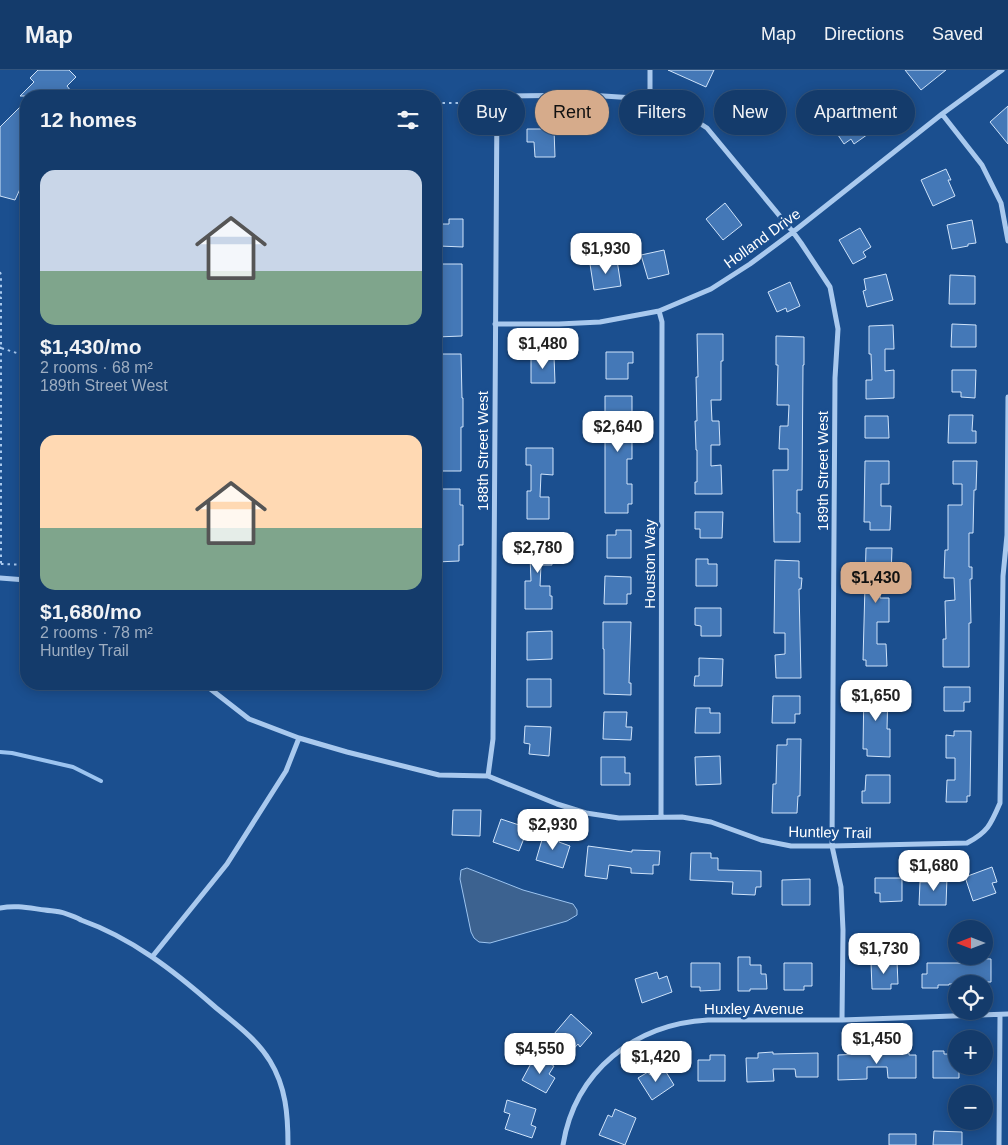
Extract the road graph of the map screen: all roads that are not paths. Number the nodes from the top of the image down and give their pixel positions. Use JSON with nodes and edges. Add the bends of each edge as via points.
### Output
{"nodes":[{"id":1,"x":650,"y":70,"type":"edge"},
{"id":2,"x":1002,"y":70,"type":"edge"},
{"id":3,"x":650,"y":90,"type":"edge"},
{"id":4,"x":525,"y":96,"type":"edge"},
{"id":5,"x":619,"y":96,"type":"edge"},
{"id":6,"x":942,"y":114,"type":"junction"},
{"id":7,"x":704,"y":126,"type":"edge"},
{"id":8,"x":497,"y":135,"type":"edge"},
{"id":9,"x":793,"y":232,"type":"junction"},
{"id":10,"x":1008,"y":241,"type":"edge"},
{"id":11,"x":659,"y":311,"type":"junction"},
{"id":12,"x":495,"y":324,"type":"junction"},
{"id":13,"x":1008,"y":397,"type":"edge"},
{"id":14,"x":0,"y":578,"type":"edge"},
{"id":15,"x":20,"y":580,"type":"edge"},
{"id":16,"x":212,"y":690,"type":"edge"},
{"id":17,"x":299,"y":738,"type":"junction"},
{"id":18,"x":488,"y":776,"type":"junction"},
{"id":19,"x":661,"y":817,"type":"junction"},
{"id":20,"x":832,"y":846,"type":"junction"},
{"id":21,"x":0,"y":908,"type":"edge"},
{"id":22,"x":152,"y":957,"type":"junction"},
{"id":23,"x":1008,"y":1014,"type":"edge"},
{"id":24,"x":1000,"y":1015,"type":"junction"},
{"id":25,"x":842,"y":1020,"type":"junction"},
{"id":26,"x":288,"y":1145,"type":"edge"},
{"id":27,"x":563,"y":1145,"type":"edge"},
{"id":28,"x":999,"y":1145,"type":"edge"}],
"edges":[{"from":1,"to":3,"type":"street"},
{"from":2,"to":6,"type":"street","name":"Holland Drive"},
{"from":4,"to":5,"type":"street","name":"189th Street West"},
{"from":6,"to":9,"type":"street","name":"Holland Drive"},
{"from":6,"to":10,"type":"street","via":[[982,165],[1001,204]]},
{"from":7,"to":9,"type":"street","name":"189th Street West"},
{"from":8,"to":12,"type":"street","name":"188th Street West"},
{"from":9,"to":11,"type":"street","name":"Holland Drive","via":[[711,289]]},
{"from":9,"to":20,"type":"street","name":"189th Street West","via":[[830,287],[838,329]]},
{"from":11,"to":12,"type":"street","name":"Holland Drive","via":[[600,322]]},
{"from":11,"to":19,"type":"street","name":"Houston Way","via":[[662,322]]},
{"from":12,"to":18,"type":"street","name":"188th Street West","via":[[493,739]]},
{"from":13,"to":20,"type":"street","name":"Huntley Trail","via":[[1000,803],[990,824],[979,837],[967,843]]},
{"from":14,"to":15,"type":"street"},
{"from":16,"to":17,"type":"street","name":"Huntley Trail","via":[[249,719]]},
{"from":17,"to":18,"type":"street","name":"Huntley Trail","via":[[439,774]]},
{"from":17,"to":22,"type":"street","via":[[286,771],[227,864]]},
{"from":18,"to":19,"type":"street","name":"Huntley Trail","via":[[586,813],[620,818]]},
{"from":19,"to":20,"type":"street","name":"Huntley Trail","via":[[711,822],[761,840],[791,846]]},
{"from":20,"to":25,"type":"street","name":"189th Street West","via":[[841,887]]},
{"from":21,"to":22,"type":"street","via":[[26,907],[63,913],[116,934]]},
{"from":22,"to":26,"type":"street","via":[[261,1047],[281,1083],[286,1102]]},
{"from":23,"to":24,"type":"street","name":"Huxley Avenue"},
{"from":24,"to":25,"type":"street","name":"Huxley Avenue"},
{"from":24,"to":28,"type":"street"},
{"from":25,"to":27,"type":"street","name":"Huxley Avenue","via":[[695,1021],[668,1026],[643,1036],[610,1058],[592,1078],[572,1112]]}]}
